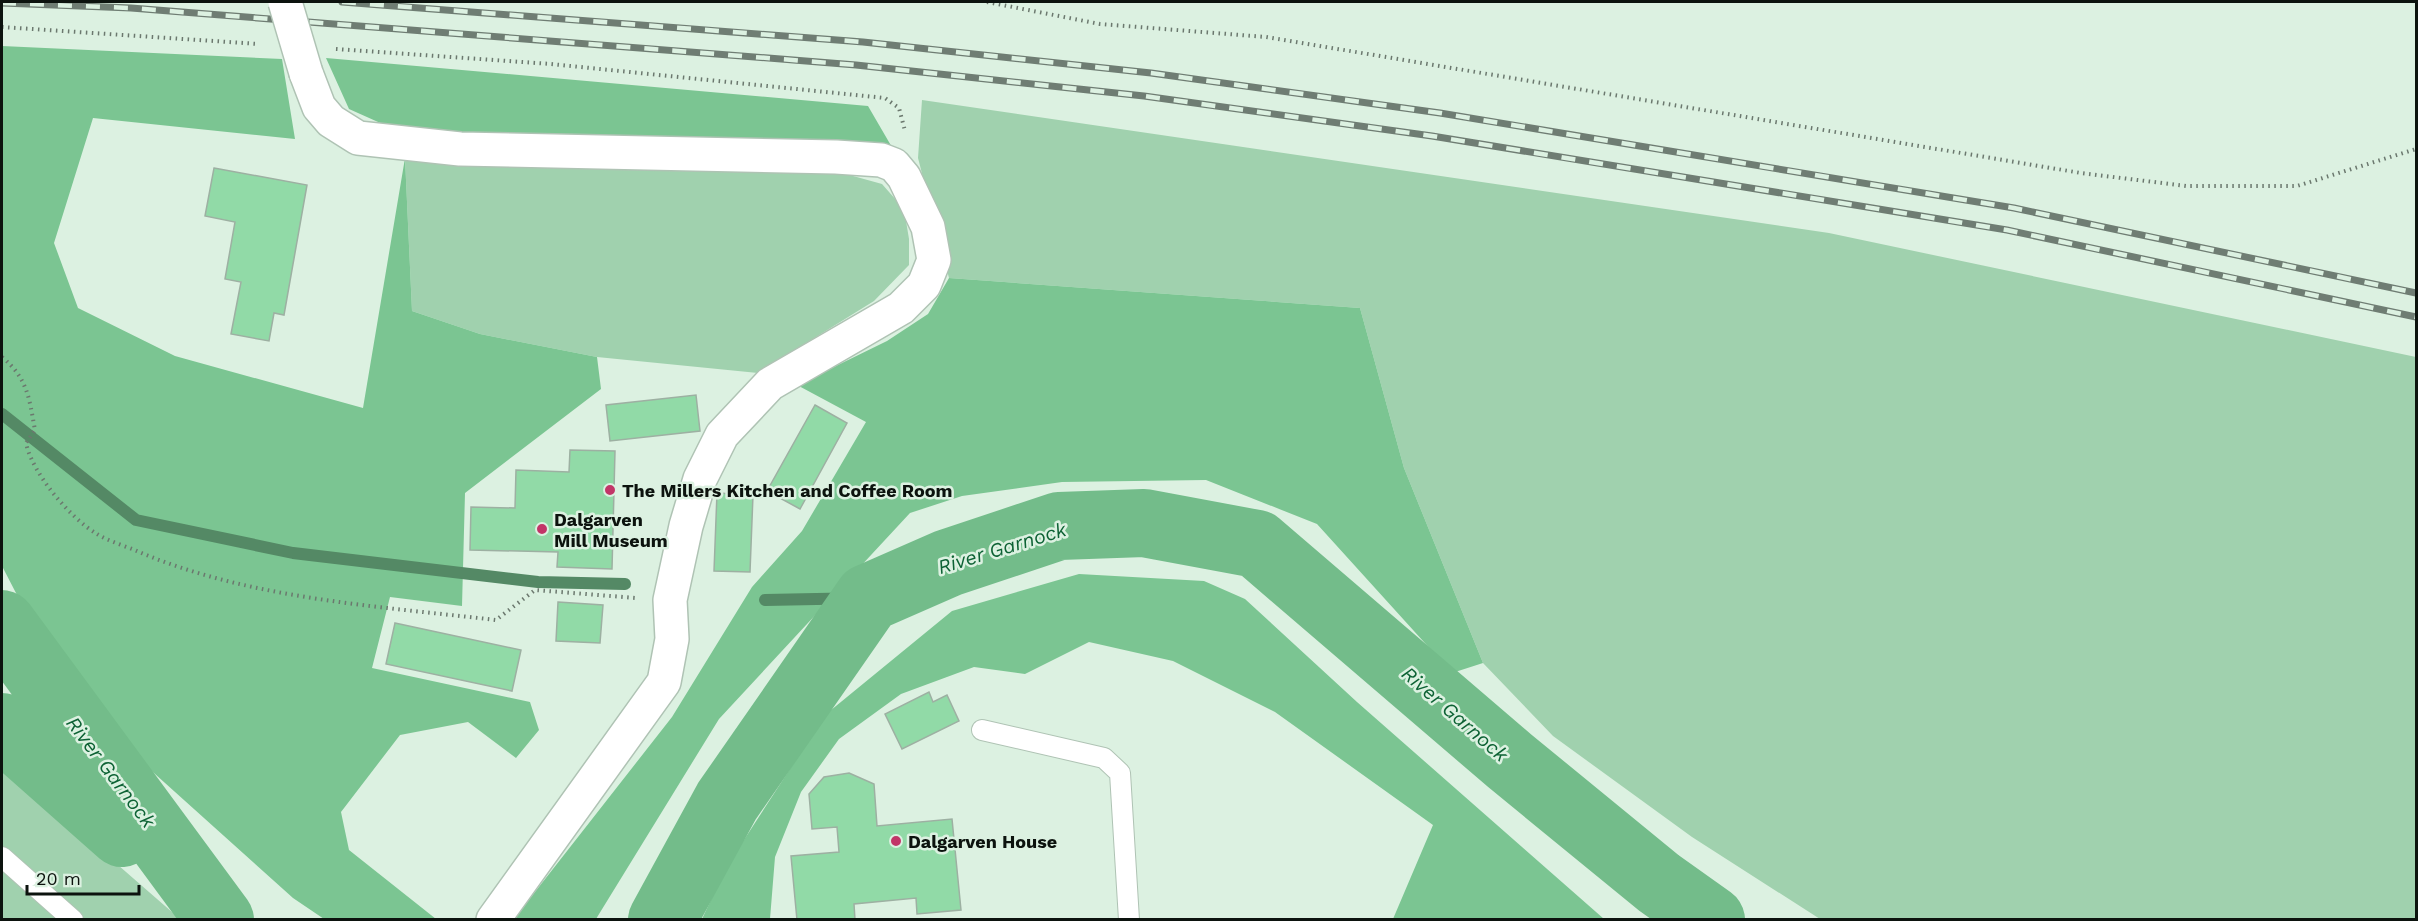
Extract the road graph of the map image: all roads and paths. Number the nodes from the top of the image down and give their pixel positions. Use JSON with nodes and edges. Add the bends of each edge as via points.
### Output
{"nodes":[{"id":1,"x":285,"y":2,"type":"edge"},
{"id":2,"x":987,"y":2,"type":"edge"},
{"id":3,"x":2,"y":27,"type":"edge"},
{"id":4,"x":264,"y":45,"type":"dead end"},
{"id":5,"x":315,"y":61,"type":"junction"},
{"id":6,"x":2416,"y":149,"type":"edge"},
{"id":7,"x":904,"y":177,"type":"junction"},
{"id":8,"x":2,"y":357,"type":"edge"},
{"id":9,"x":670,"y":600,"type":"junction"},
{"id":10,"x":982,"y":730,"type":"dead end"},
{"id":11,"x":2,"y":857,"type":"edge"},
{"id":12,"x":73,"y":920,"type":"edge"},
{"id":13,"x":493,"y":920,"type":"edge"},
{"id":14,"x":1129,"y":920,"type":"edge"}],
"edges":[{"from":1,"to":5,"type":"street","bridge":true},
{"from":2,"to":6,"type":"path","via":[[1100,24],[1266,37],[2081,173],[2186,186],[2297,186]]},
{"from":3,"to":4,"type":"path"},
{"from":5,"to":7,"type":"street","via":[[318,107],[331,121],[358,138],[460,149],[836,156],[881,160],[894,165]]},
{"from":5,"to":7,"type":"path","via":[[551,64],[885,98],[899,108],[905,124]]},
{"from":7,"to":9,"type":"street","via":[[928,227],[934,260],[924,285],[901,308],[770,384],[722,435],[700,479]]},
{"from":8,"to":9,"type":"path","via":[[18,370],[29,397],[35,430],[26,443],[30,459],[54,494],[96,534],[188,570],[290,595],[496,620],[535,590]]},
{"from":9,"to":13,"type":"street","via":[[672,639],[664,682]]},
{"from":10,"to":14,"type":"lane","via":[[1104,758],[1120,773]]},
{"from":11,"to":12,"type":"lane"}]}
